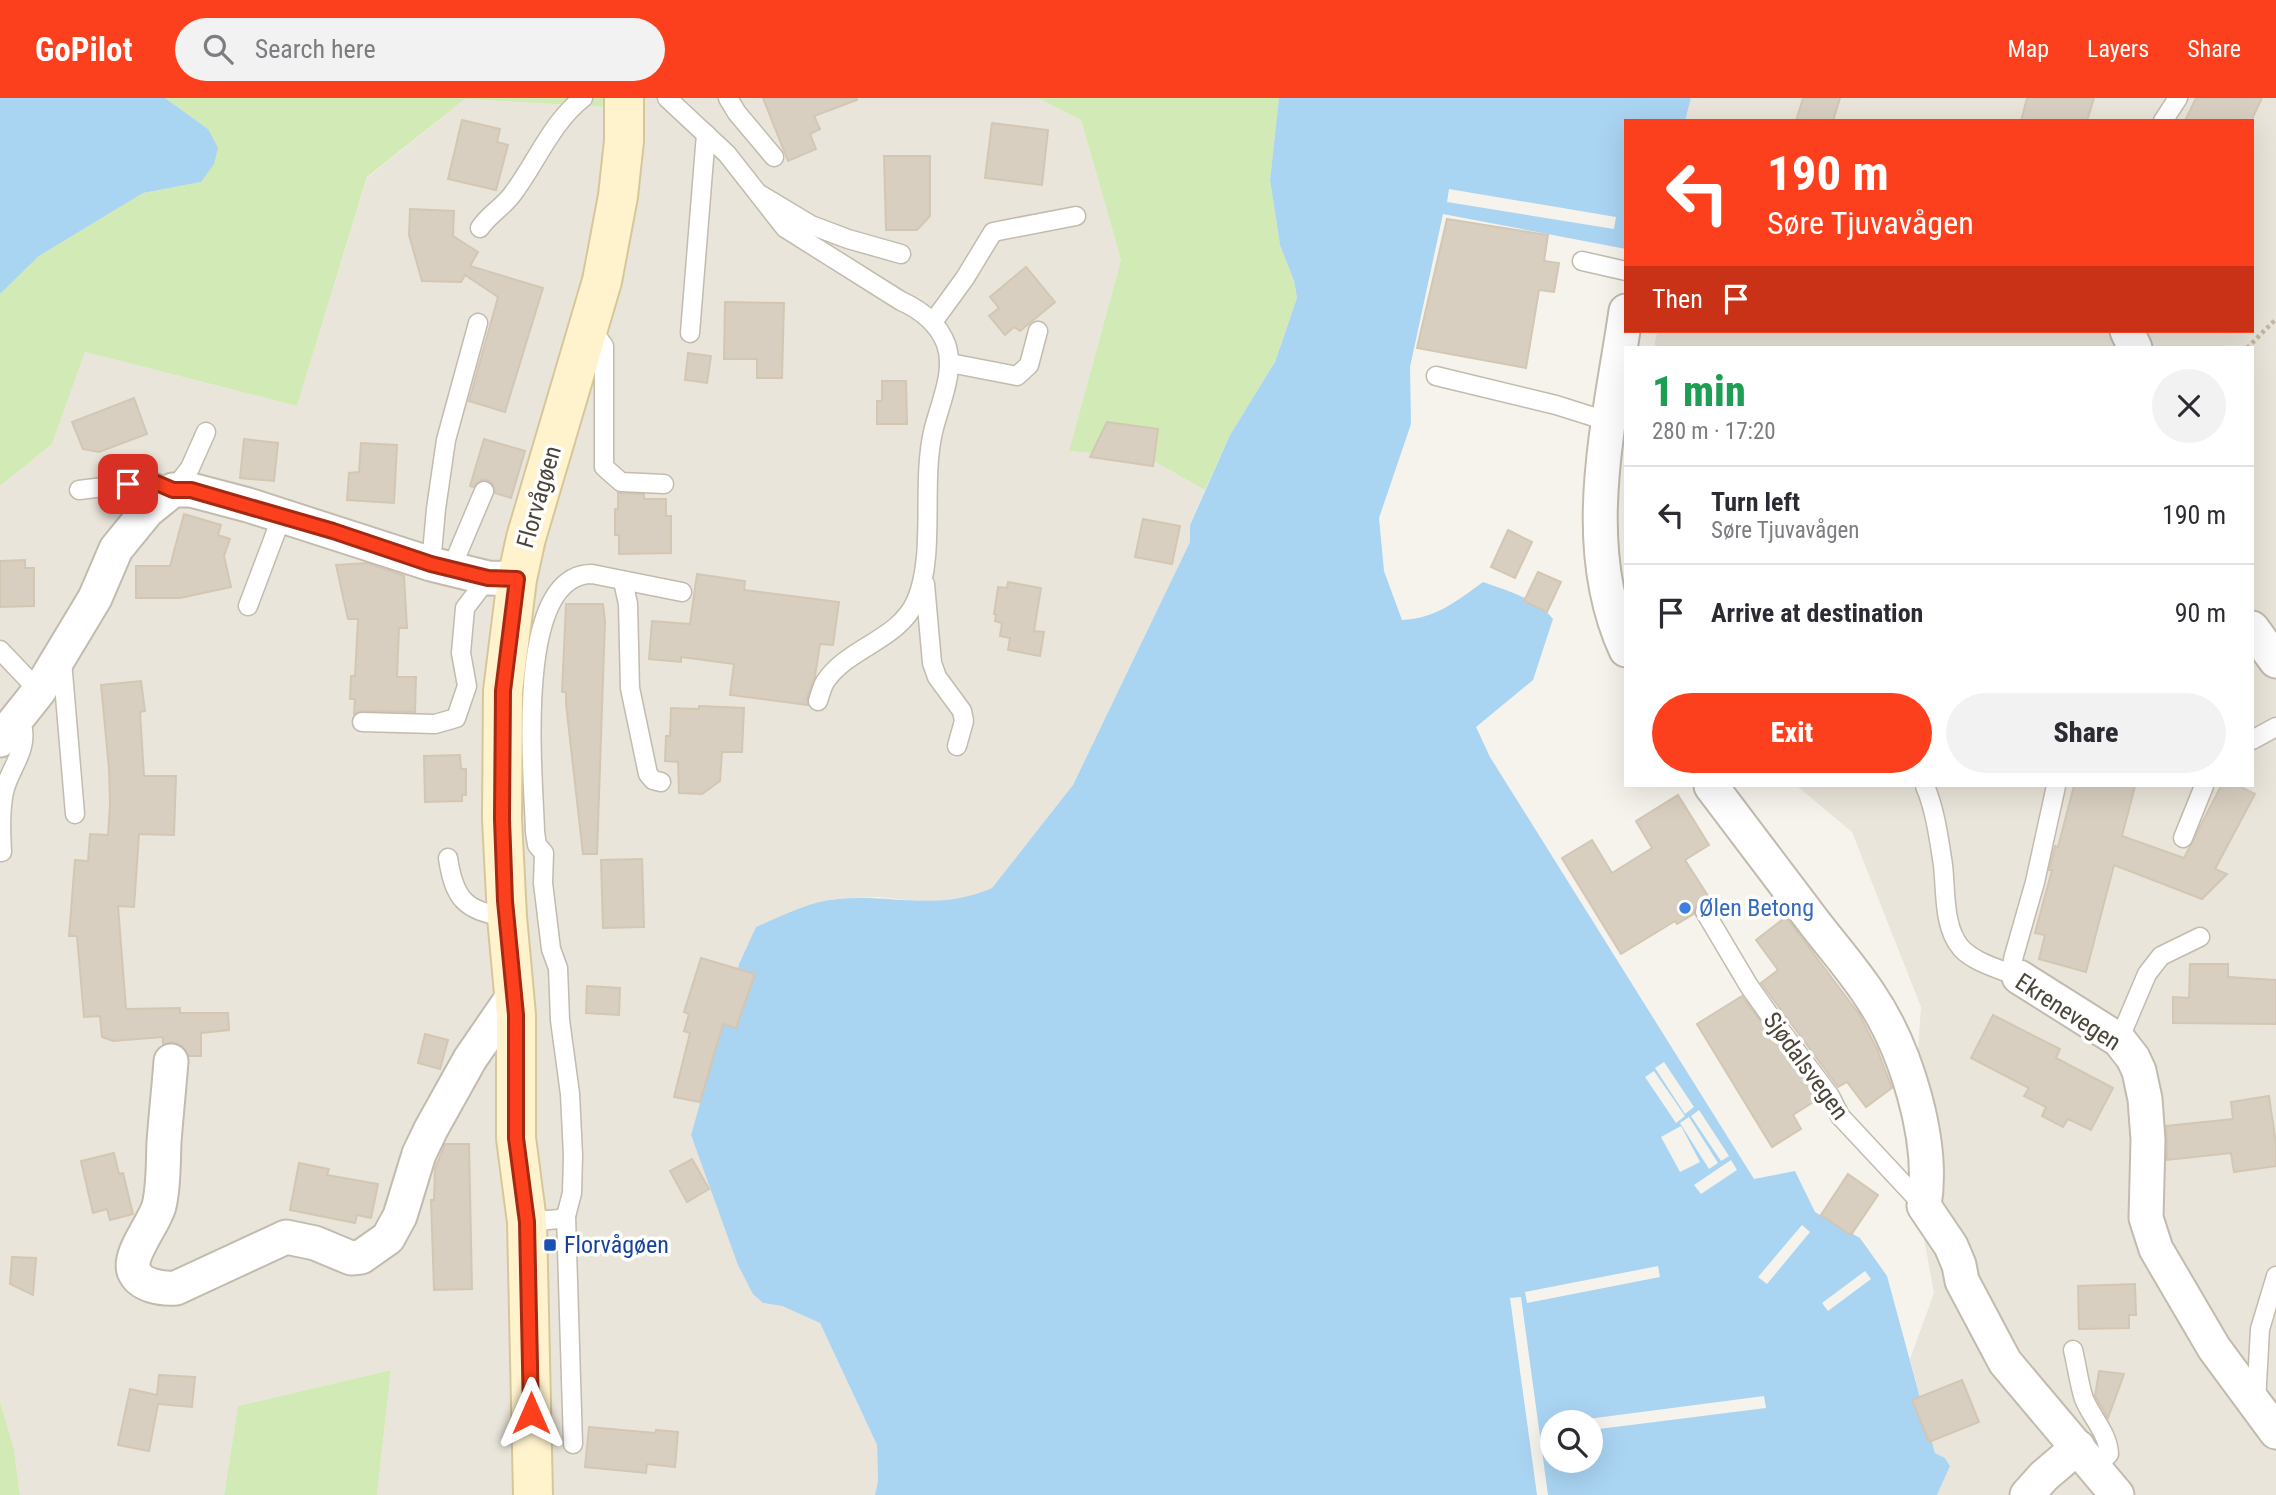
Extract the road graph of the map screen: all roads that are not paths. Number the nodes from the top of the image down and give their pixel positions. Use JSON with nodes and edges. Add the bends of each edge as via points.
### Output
{"nodes":[{"id":1,"x":583,"y":98,"type":"edge"},
{"id":2,"x":624,"y":98,"type":"edge"},
{"id":3,"x":667,"y":98,"type":"edge"},
{"id":4,"x":728,"y":98,"type":"edge"},
{"id":5,"x":2178,"y":98,"type":"edge"},
{"id":6,"x":2164,"y":119,"type":"edge"},
{"id":7,"x":706,"y":134,"type":"junction"},
{"id":8,"x":774,"y":157,"type":"dead end"},
{"id":9,"x":755,"y":192,"type":"junction"},
{"id":10,"x":1076,"y":216,"type":"dead end"},
{"id":11,"x":480,"y":228,"type":"dead end"},
{"id":12,"x":901,"y":254,"type":"dead end"},
{"id":13,"x":1582,"y":261,"type":"dead end"},
{"id":14,"x":1624,"y":271,"type":"edge"},
{"id":15,"x":933,"y":322,"type":"junction"},
{"id":16,"x":478,"y":323,"type":"dead end"},
{"id":17,"x":1624,"y":325,"type":"edge"},
{"id":18,"x":1038,"y":331,"type":"dead end"},
{"id":19,"x":586,"y":333,"type":"junction"},
{"id":20,"x":690,"y":333,"type":"dead end"},
{"id":21,"x":950,"y":363,"type":"junction"},
{"id":22,"x":1436,"y":376,"type":"dead end"},
{"id":23,"x":1610,"y":422,"type":"junction"},
{"id":24,"x":206,"y":432,"type":"dead end"},
{"id":25,"x":664,"y":484,"type":"dead end"},
{"id":26,"x":79,"y":490,"type":"dead end"},
{"id":27,"x":173,"y":490,"type":"junction"},
{"id":28,"x":484,"y":491,"type":"dead end"},
{"id":29,"x":282,"y":516,"type":"junction"},
{"id":30,"x":441,"y":566,"type":"junction"},
{"id":31,"x":924,"y":573,"type":"junction"},
{"id":32,"x":502,"y":579,"type":"junction"},
{"id":33,"x":623,"y":581,"type":"junction"},
{"id":34,"x":682,"y":592,"type":"dead end"},
{"id":35,"x":248,"y":606,"type":"dead end"},
{"id":36,"x":2254,"y":631,"type":"edge"},
{"id":37,"x":1624,"y":645,"type":"edge"},
{"id":38,"x":0,"y":650,"type":"edge"},
{"id":39,"x":61,"y":654,"type":"junction"},
{"id":40,"x":2276,"y":661,"type":"edge"},
{"id":41,"x":39,"y":691,"type":"junction"},
{"id":42,"x":818,"y":701,"type":"dead end"},
{"id":43,"x":362,"y":722,"type":"dead end"},
{"id":44,"x":2276,"y":727,"type":"edge"},
{"id":45,"x":7,"y":731,"type":"edge"},
{"id":46,"x":2254,"y":739,"type":"edge"},
{"id":47,"x":957,"y":746,"type":"dead end"},
{"id":48,"x":661,"y":782,"type":"dead end"},
{"id":49,"x":1713,"y":787,"type":"edge"},
{"id":50,"x":1924,"y":787,"type":"edge"},
{"id":51,"x":2056,"y":787,"type":"edge"},
{"id":52,"x":2204,"y":787,"type":"edge"},
{"id":53,"x":75,"y":814,"type":"dead end"},
{"id":54,"x":2183,"y":838,"type":"dead end"},
{"id":55,"x":2,"y":852,"type":"dead end"},
{"id":56,"x":448,"y":858,"type":"dead end"},
{"id":57,"x":1705,"y":912,"type":"dead end"},
{"id":58,"x":507,"y":917,"type":"junction"},
{"id":59,"x":2200,"y":937,"type":"dead end"},
{"id":60,"x":2019,"y":977,"type":"junction"},
{"id":61,"x":514,"y":995,"type":"junction"},
{"id":62,"x":2119,"y":1040,"type":"junction"},
{"id":63,"x":171,"y":1061,"type":"dead end"},
{"id":64,"x":1924,"y":1206,"type":"junction"},
{"id":65,"x":566,"y":1216,"type":"junction"},
{"id":66,"x":527,"y":1222,"type":"junction"},
{"id":67,"x":2276,"y":1276,"type":"edge"},
{"id":68,"x":2073,"y":1350,"type":"dead end"},
{"id":69,"x":2256,"y":1406,"type":"junction"},
{"id":70,"x":2276,"y":1433,"type":"edge"},
{"id":71,"x":573,"y":1444,"type":"dead end"},
{"id":72,"x":2087,"y":1457,"type":"junction"},
{"id":73,"x":533,"y":1495,"type":"edge"},
{"id":74,"x":2027,"y":1495,"type":"edge"},
{"id":75,"x":2117,"y":1495,"type":"edge"}],
"edges":[{"from":1,"to":11,"type":"lane","via":[[559,123],[513,195]]},
{"from":2,"to":19,"type":"main road","name":"Florvågøen","via":[[618,196],[602,281]]},
{"from":3,"to":7,"type":"lane"},
{"from":4,"to":8,"type":"lane"},
{"from":5,"to":6,"type":"lane"},
{"from":7,"to":9,"type":"lane"},
{"from":7,"to":20,"type":"lane"},
{"from":9,"to":12,"type":"lane","via":[[811,225]]},
{"from":9,"to":15,"type":"lane","via":[[785,228]]},
{"from":10,"to":15,"type":"lane","via":[[993,232]]},
{"from":13,"to":14,"type":"lane"},
{"from":15,"to":21,"type":"lane"},
{"from":16,"to":30,"type":"lane","via":[[446,440],[436,509]]},
{"from":17,"to":23,"type":"street"},
{"from":18,"to":21,"type":"lane","via":[[1029,365],[1017,376]]},
{"from":19,"to":25,"type":"lane","name":"Florvågøen","via":[[604,346],[604,467],[621,482]]},
{"from":19,"to":32,"type":"main road","name":"Florvågøen","via":[[530,526]]},
{"from":21,"to":31,"type":"lane","via":[[932,437]]},
{"from":22,"to":23,"type":"lane"},
{"from":23,"to":37,"type":"street","via":[[1600,509],[1602,562],[1608,604]]},
{"from":24,"to":27,"type":"lane","via":[[190,468]]},
{"from":26,"to":27,"type":"lane","via":[[152,481]]},
{"from":27,"to":29,"type":"street","via":[[191,490]]},
{"from":27,"to":39,"type":"street","via":[[147,510],[116,549],[95,598]]},
{"from":28,"to":30,"type":"lane","via":[[455,555]]},
{"from":29,"to":30,"type":"street"},
{"from":29,"to":35,"type":"lane"},
{"from":30,"to":32,"type":"street"},
{"from":31,"to":42,"type":"lane","via":[[915,603],[905,616],[883,639],[841,664],[824,682]]},
{"from":31,"to":47,"type":"lane","via":[[932,663],[964,721]]},
{"from":32,"to":43,"type":"lane","via":[[465,608],[461,653],[467,685],[456,718],[435,724]]},
{"from":32,"to":58,"type":"main road","name":"Florvågøen","via":[[502,819]]},
{"from":33,"to":34,"type":"lane"},
{"from":33,"to":48,"type":"lane","via":[[630,688],[648,774]]},
{"from":33,"to":65,"type":"lane","via":[[582,574],[556,593],[540,632],[531,698],[535,832],[544,853],[542,883],[558,968],[570,1094],[572,1193]]},
{"from":36,"to":40,"type":"street"},
{"from":38,"to":41,"type":"lane"},
{"from":39,"to":41,"type":"street"},
{"from":39,"to":53,"type":"lane"},
{"from":41,"to":45,"type":"street"},
{"from":44,"to":46,"type":"lane"},
{"from":45,"to":55,"type":"lane","via":[[22,726],[25,737],[4,789]]},
{"from":49,"to":64,"type":"street","via":[[1877,1005],[1915,1097],[1926,1160]]},
{"from":50,"to":60,"type":"lane","name":"Ekrenevegen","via":[[1955,937],[1971,956]]},
{"from":51,"to":60,"type":"lane","via":[[2013,959]]},
{"from":52,"to":54,"type":"lane"},
{"from":56,"to":58,"type":"lane","via":[[458,892],[470,907]]},
{"from":57,"to":64,"type":"lane","name":"Sjødalsvegen","via":[[1749,986],[1840,1116]]},
{"from":58,"to":61,"type":"main road","name":"Florvågøen"},
{"from":59,"to":62,"type":"lane","via":[[2161,956],[2147,974]]},
{"from":60,"to":62,"type":"street","name":"Ekrenevegen"},
{"from":61,"to":63,"type":"street","via":[[430,1129],[388,1238],[361,1257],[351,1258],[286,1237],[176,1288],[153,1286],[137,1275],[134,1258],[152,1224],[162,1189]]},
{"from":61,"to":66,"type":"main road","name":"Florvågøen","via":[[516,1138]]},
{"from":62,"to":69,"type":"street","name":"Ekrenevegen","via":[[2133,1058],[2145,1099],[2147,1218],[2156,1249],[2214,1348]]},
{"from":64,"to":72,"type":"street","name":"Sjødalsvegen","via":[[1951,1246],[1962,1281],[2006,1363]]},
{"from":65,"to":66,"type":"lane"},
{"from":65,"to":71,"type":"lane"},
{"from":66,"to":73,"type":"main road","name":"Florvågøen"},
{"from":67,"to":69,"type":"lane","via":[[2260,1329]]},
{"from":68,"to":72,"type":"lane","via":[[2083,1396],[2108,1442],[2109,1454]]},
{"from":69,"to":70,"type":"street","name":"Ekrenevegen"},
{"from":72,"to":74,"type":"street","via":[[2043,1476]]},
{"from":72,"to":75,"type":"street","name":"Sjødalsvegen"}]}
